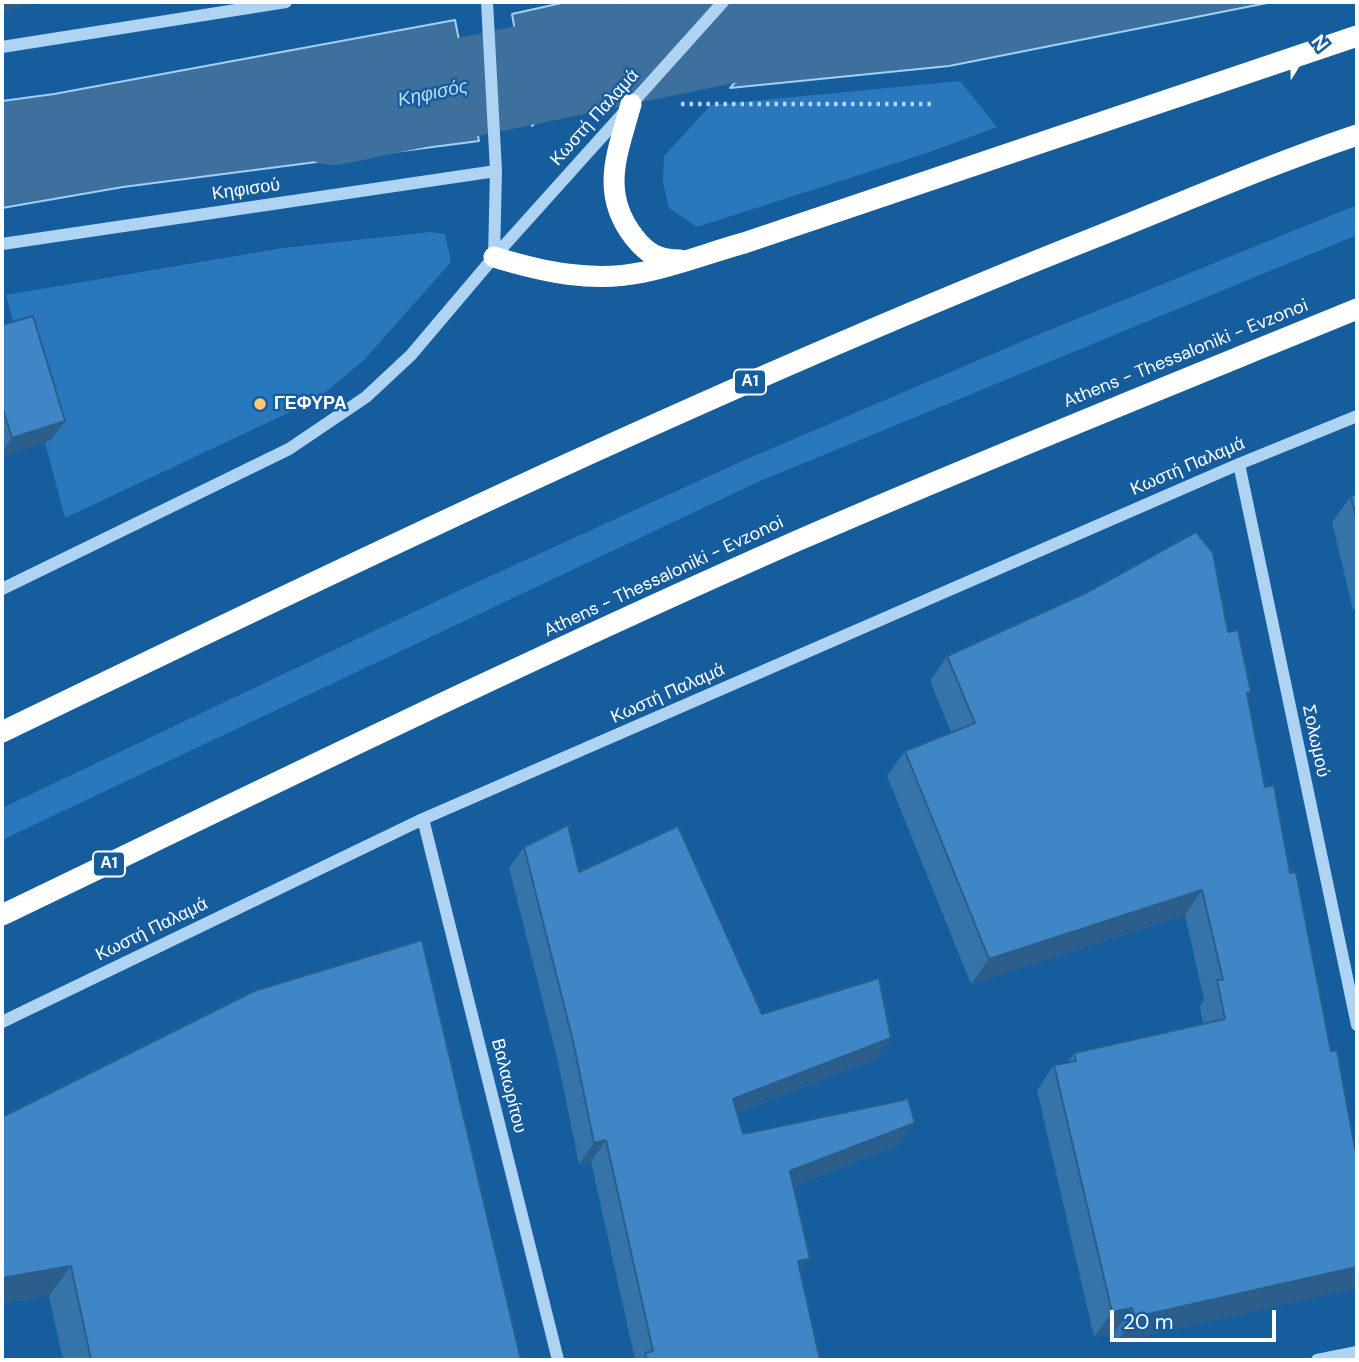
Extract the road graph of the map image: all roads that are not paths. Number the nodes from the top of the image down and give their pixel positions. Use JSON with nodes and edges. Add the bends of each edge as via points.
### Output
{"nodes":[{"id":1,"x":286,"y":2,"type":"edge"},
{"id":2,"x":487,"y":2,"type":"edge"},
{"id":3,"x":723,"y":2,"type":"edge"},
{"id":4,"x":1357,"y":36,"type":"edge"},
{"id":5,"x":2,"y":47,"type":"edge"},
{"id":6,"x":631,"y":103,"type":"junction"},
{"id":7,"x":1357,"y":135,"type":"edge"},
{"id":8,"x":496,"y":171,"type":"junction"},
{"id":9,"x":2,"y":244,"type":"edge"},
{"id":10,"x":494,"y":257,"type":"junction"},
{"id":11,"x":686,"y":260,"type":"junction"},
{"id":12,"x":1357,"y":309,"type":"edge"},
{"id":13,"x":1357,"y":416,"type":"edge"},
{"id":14,"x":1239,"y":464,"type":"junction"},
{"id":15,"x":2,"y":589,"type":"edge"},
{"id":16,"x":2,"y":732,"type":"edge"},
{"id":17,"x":424,"y":819,"type":"junction"},
{"id":18,"x":2,"y":915,"type":"edge"},
{"id":19,"x":2,"y":1022,"type":"edge"},
{"id":20,"x":1357,"y":1025,"type":"edge"},
{"id":21,"x":1357,"y":1352,"type":"edge"},
{"id":22,"x":558,"y":1360,"type":"edge"},
{"id":23,"x":1317,"y":1360,"type":"edge"}],
"edges":[{"from":1,"to":5,"type":"street"},
{"from":2,"to":8,"type":"street"},
{"from":3,"to":6,"type":"street","name":"Κωστή Παλαμά"},
{"from":4,"to":11,"type":"highway"},
{"from":6,"to":10,"type":"street","name":"Κωστή Παλαμά"},
{"from":6,"to":11,"type":"highway","via":[[615,169],[616,206],[629,230],[649,251],[663,260]]},
{"from":7,"to":16,"type":"highway","number":"Α1","via":[[1003,274],[694,405]]},
{"from":8,"to":9,"type":"street","name":"Κηφισού"},
{"from":8,"to":10,"type":"street"},
{"from":10,"to":11,"type":"highway","via":[[540,271],[592,276],[644,272]]},
{"from":10,"to":15,"type":"street","name":"Κωστή Παλαμά","via":[[411,355],[366,397],[289,449]]},
{"from":12,"to":18,"type":"highway","name":"Athens - Thessaloniki - Evzonoi","number":"Α1","via":[[798,541]]},
{"from":13,"to":14,"type":"street","name":"Κωστή Παλαμά"},
{"from":14,"to":17,"type":"street","name":"Κωστή Παλαμά"},
{"from":14,"to":20,"type":"street","name":"Σολωμού"},
{"from":17,"to":19,"type":"street","name":"Κωστή Παλαμά"},
{"from":17,"to":22,"type":"street","name":"Βαλαωρίτου"},
{"from":21,"to":23,"type":"street"}]}
